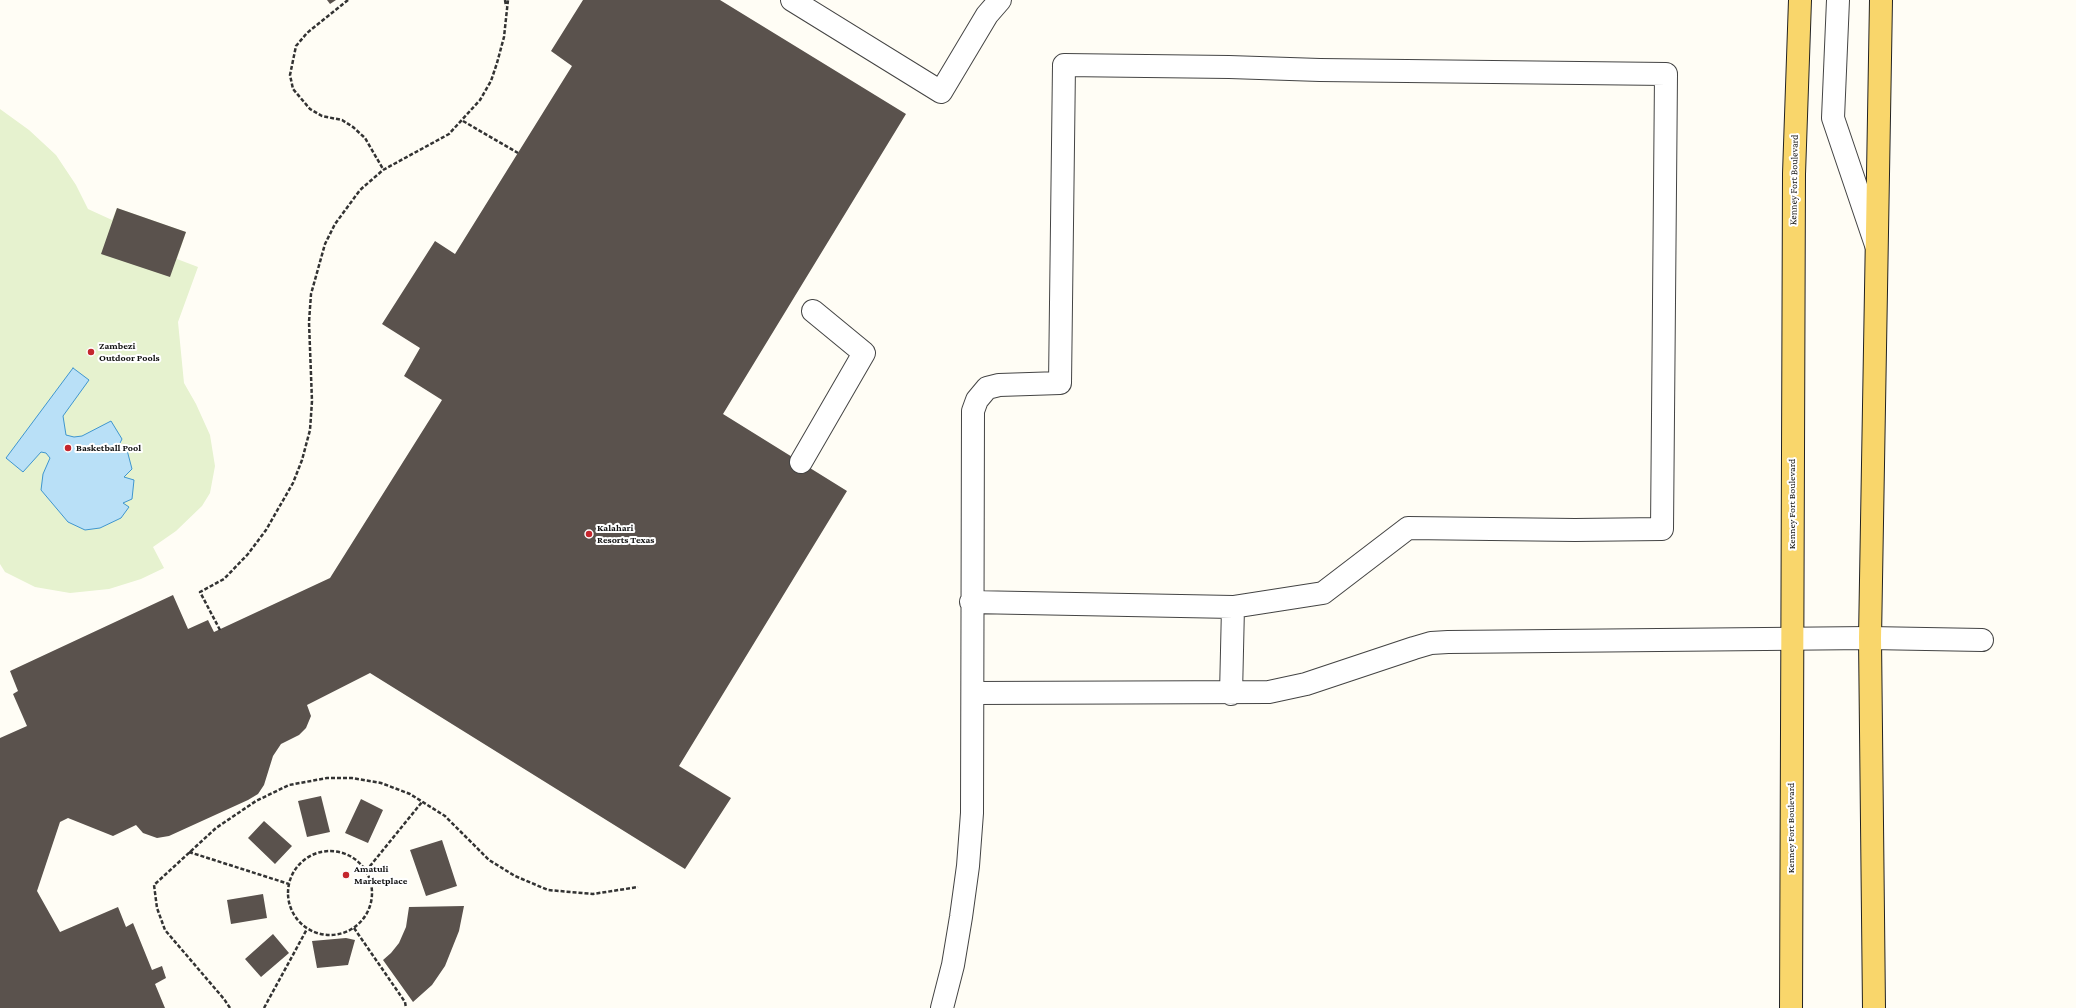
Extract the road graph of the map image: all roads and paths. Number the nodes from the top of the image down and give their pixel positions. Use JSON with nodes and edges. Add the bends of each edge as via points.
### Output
{"nodes":[{"id":1,"x":348,"y":0,"type":"edge"},
{"id":2,"x":507,"y":0,"type":"edge"},
{"id":3,"x":792,"y":0,"type":"edge"},
{"id":4,"x":1000,"y":0,"type":"edge"},
{"id":5,"x":1800,"y":0,"type":"edge"},
{"id":6,"x":1838,"y":0,"type":"edge"},
{"id":7,"x":1880,"y":0,"type":"edge"},
{"id":8,"x":463,"y":120,"type":"junction"},
{"id":9,"x":518,"y":153,"type":"dead end"},
{"id":10,"x":383,"y":170,"type":"junction"},
{"id":11,"x":1876,"y":247,"type":"junction"},
{"id":12,"x":813,"y":311,"type":"dead end"},
{"id":13,"x":801,"y":462,"type":"dead end"},
{"id":14,"x":971,"y":602,"type":"junction"},
{"id":15,"x":1233,"y":607,"type":"junction"},
{"id":16,"x":220,"y":630,"type":"dead end"},
{"id":17,"x":1870,"y":638,"type":"junction"},
{"id":18,"x":1792,"y":639,"type":"junction"},
{"id":19,"x":1982,"y":640,"type":"dead end"},
{"id":20,"x":974,"y":693,"type":"junction"},
{"id":21,"x":1231,"y":694,"type":"junction"},
{"id":22,"x":422,"y":802,"type":"junction"},
{"id":23,"x":189,"y":852,"type":"junction"},
{"id":24,"x":366,"y":871,"type":"junction"},
{"id":25,"x":289,"y":884,"type":"junction"},
{"id":26,"x":638,"y":887,"type":"dead end"},
{"id":27,"x":354,"y":928,"type":"junction"},
{"id":28,"x":307,"y":929,"type":"junction"},
{"id":29,"x":230,"y":1008,"type":"edge"},
{"id":30,"x":264,"y":1008,"type":"edge"},
{"id":31,"x":406,"y":1008,"type":"edge"},
{"id":32,"x":942,"y":1008,"type":"edge"},
{"id":33,"x":1791,"y":1008,"type":"edge"},
{"id":34,"x":1874,"y":1008,"type":"edge"}],
"edges":[{"from":1,"to":10,"type":"path","via":[[307,33],[296,46],[292,60],[293,89],[310,110],[322,116],[342,120],[365,138]]},
{"from":2,"to":8,"type":"path","via":[[504,37],[491,81],[480,100]]},
{"from":3,"to":4,"type":"street","via":[[941,92],[987,15]]},
{"from":5,"to":18,"type":"main road","name":"Kenney Fort Boulevard","via":[[1794,174]]},
{"from":6,"to":11,"type":"street","via":[[1833,118]]},
{"from":7,"to":11,"type":"main road"},
{"from":8,"to":9,"type":"path"},
{"from":8,"to":10,"type":"path","via":[[449,134]]},
{"from":10,"to":16,"type":"path","via":[[360,190],[335,224],[325,244],[311,294],[310,430],[293,483],[266,530],[248,554],[224,579],[200,592]]},
{"from":11,"to":17,"type":"main road"},
{"from":12,"to":13,"type":"street","via":[[864,353]]},
{"from":14,"to":15,"type":"street"},
{"from":14,"to":15,"type":"street","via":[[973,411],[977,400],[987,388],[999,385],[1060,383],[1064,65],[1666,74],[1662,529],[1408,528],[1323,593]]},
{"from":14,"to":20,"type":"street"},
{"from":15,"to":21,"type":"street"},
{"from":17,"to":18,"type":"street"},
{"from":17,"to":19,"type":"street"},
{"from":17,"to":34,"type":"main road"},
{"from":18,"to":21,"type":"street","via":[[1431,643],[1306,684],[1269,692]]},
{"from":18,"to":33,"type":"main road","name":"Kenney Fort Boulevard"},
{"from":20,"to":21,"type":"street"},
{"from":20,"to":32,"type":"street","via":[[972,812],[968,866],[953,965]]},
{"from":22,"to":23,"type":"path","via":[[410,794],[381,783],[352,778],[327,778],[289,786],[256,801],[216,828]]},
{"from":22,"to":24,"type":"path"},
{"from":22,"to":26,"type":"path","via":[[445,816],[489,860],[515,876],[548,890],[593,894]]},
{"from":23,"to":25,"type":"path"},
{"from":23,"to":29,"type":"path","via":[[154,885],[157,908],[165,930]]},
{"from":24,"to":25,"type":"path","via":[[348,854],[335,851],[321,852],[309,856],[298,866]]},
{"from":24,"to":27,"type":"path","via":[[373,886],[373,900],[368,913]]},
{"from":25,"to":28,"type":"path","via":[[290,907]]},
{"from":27,"to":28,"type":"path","via":[[335,935]]},
{"from":27,"to":31,"type":"path","via":[[405,1002]]},
{"from":28,"to":30,"type":"path"}]}
